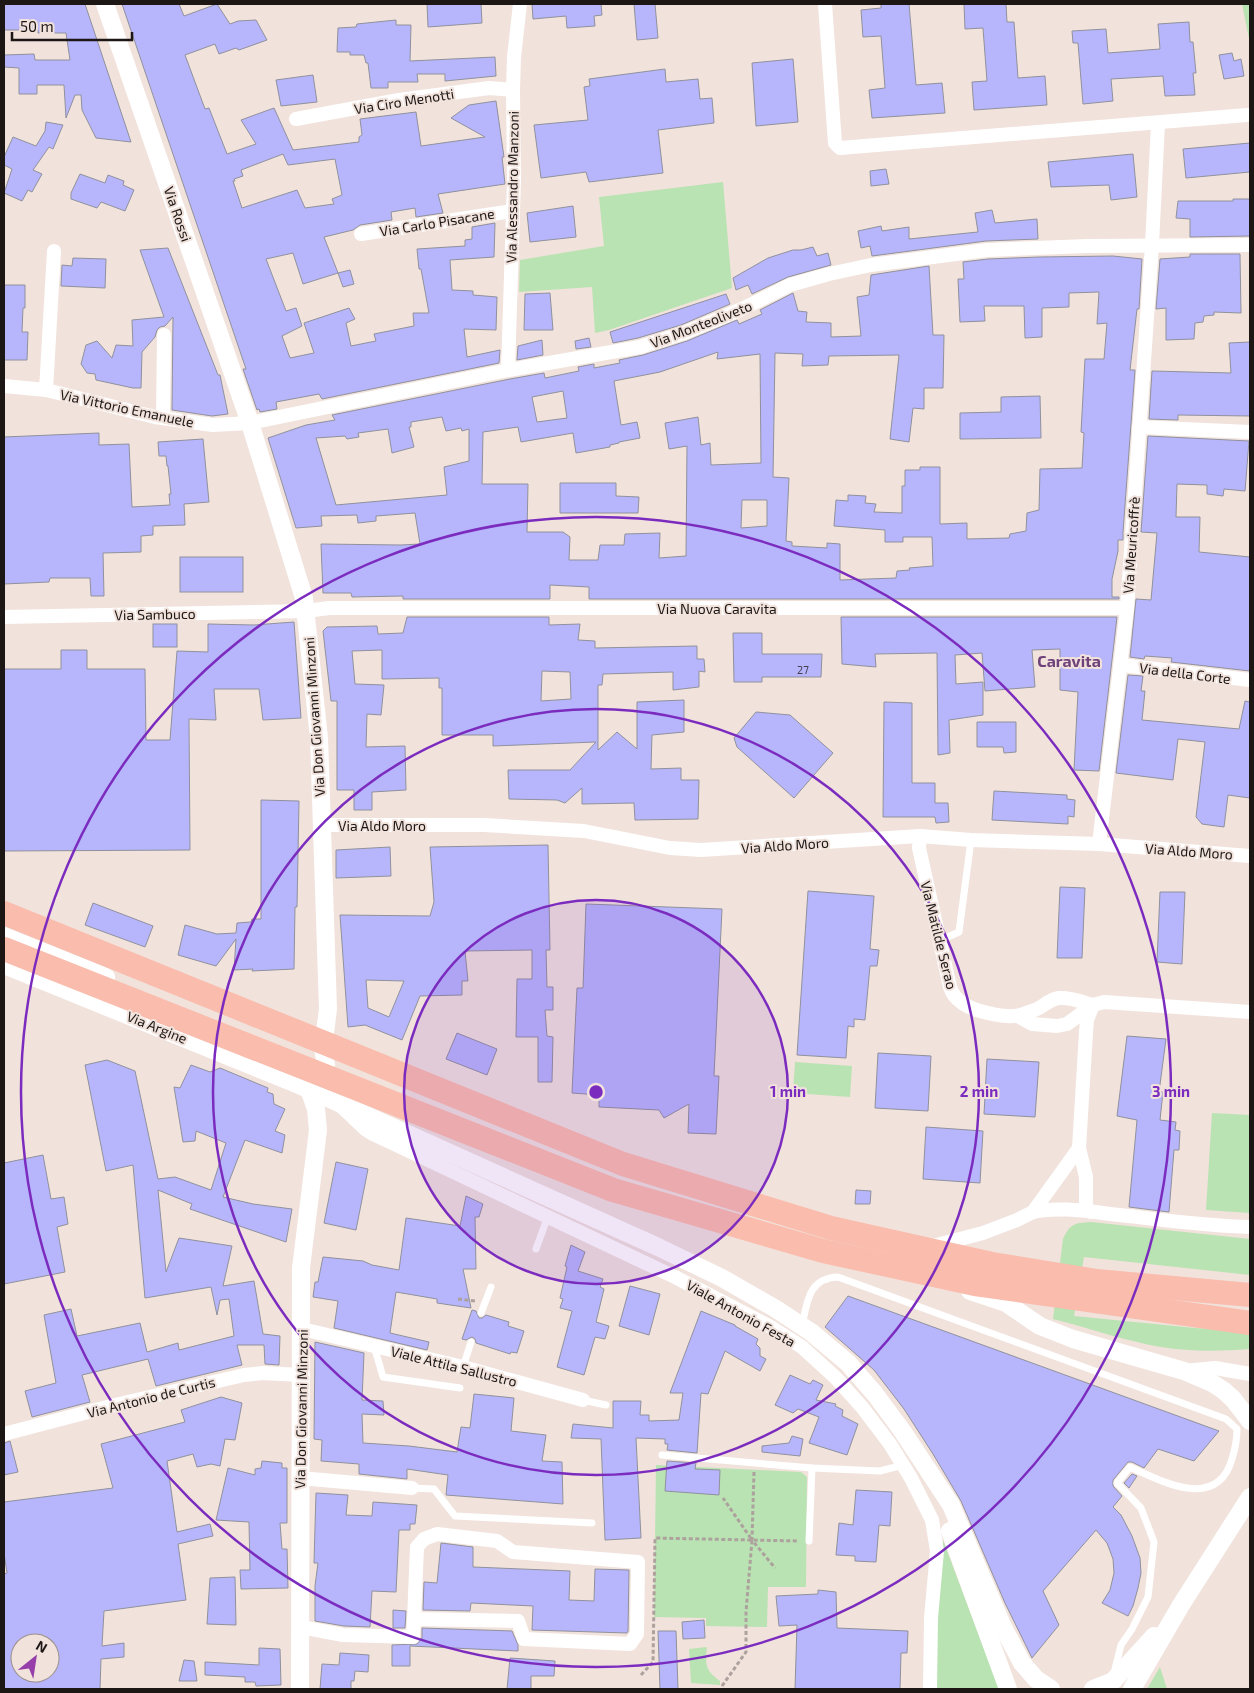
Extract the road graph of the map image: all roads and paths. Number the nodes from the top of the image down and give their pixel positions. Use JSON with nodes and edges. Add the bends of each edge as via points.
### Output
{"nodes":[{"id":1,"x":105,"y":4,"type":"edge"},
{"id":2,"x":520,"y":4,"type":"edge"},
{"id":3,"x":825,"y":4,"type":"edge"},
{"id":4,"x":513,"y":90,"type":"junction"},
{"id":5,"x":1247,"y":115,"type":"dead end"},
{"id":6,"x":296,"y":118,"type":"dead end"},
{"id":7,"x":1158,"y":123,"type":"junction"},
{"id":8,"x":513,"y":210,"type":"junction"},
{"id":9,"x":361,"y":234,"type":"dead end"},
{"id":10,"x":1152,"y":246,"type":"junction"},
{"id":11,"x":1250,"y":246,"type":"edge"},
{"id":12,"x":54,"y":251,"type":"dead end"},
{"id":13,"x":164,"y":335,"type":"dead end"},
{"id":14,"x":508,"y":370,"type":"junction"},
{"id":15,"x":4,"y":386,"type":"edge"},
{"id":16,"x":46,"y":390,"type":"junction"},
{"id":17,"x":163,"y":418,"type":"junction"},
{"id":18,"x":250,"y":423,"type":"junction"},
{"id":19,"x":1139,"y":427,"type":"junction"},
{"id":20,"x":1250,"y":432,"type":"edge"},
{"id":21,"x":1127,"y":608,"type":"junction"},
{"id":22,"x":306,"y":610,"type":"junction"},
{"id":23,"x":4,"y":617,"type":"edge"},
{"id":24,"x":1121,"y":665,"type":"junction"},
{"id":25,"x":1250,"y":680,"type":"edge"},
{"id":26,"x":321,"y":824,"type":"junction"},
{"id":27,"x":920,"y":836,"type":"junction"},
{"id":28,"x":971,"y":840,"type":"junction"},
{"id":29,"x":1099,"y":844,"type":"junction"},
{"id":30,"x":1250,"y":856,"type":"edge"},
{"id":31,"x":4,"y":913,"type":"edge"},
{"id":32,"x":4,"y":936,"type":"edge"},
{"id":33,"x":939,"y":941,"type":"junction"},
{"id":34,"x":4,"y":949,"type":"edge"},
{"id":35,"x":4,"y":965,"type":"edge"},
{"id":36,"x":1093,"y":1005,"type":"junction"},
{"id":37,"x":1250,"y":1012,"type":"edge"},
{"id":38,"x":1018,"y":1016,"type":"junction"},
{"id":39,"x":321,"y":1057,"type":"junction"},
{"id":40,"x":309,"y":1089,"type":"junction"},
{"id":41,"x":337,"y":1102,"type":"junction"},
{"id":42,"x":318,"y":1130,"type":"junction"},
{"id":43,"x":1079,"y":1148,"type":"junction"},
{"id":44,"x":1033,"y":1212,"type":"junction"},
{"id":45,"x":1091,"y":1212,"type":"junction"},
{"id":46,"x":548,"y":1216,"type":"junction"},
{"id":47,"x":1250,"y":1227,"type":"edge"},
{"id":48,"x":536,"y":1250,"type":"dead end"},
{"id":49,"x":882,"y":1259,"type":"junction"},
{"id":50,"x":491,"y":1287,"type":"dead end"},
{"id":51,"x":1095,"y":1291,"type":"junction"},
{"id":52,"x":1250,"y":1295,"type":"edge"},
{"id":53,"x":458,"y":1299,"type":"dead end"},
{"id":54,"x":486,"y":1300,"type":"junction"},
{"id":55,"x":481,"y":1313,"type":"dead end"},
{"id":56,"x":1250,"y":1323,"type":"edge"},
{"id":57,"x":802,"y":1326,"type":"junction"},
{"id":58,"x":302,"y":1329,"type":"junction"},
{"id":59,"x":471,"y":1342,"type":"dead end"},
{"id":60,"x":374,"y":1346,"type":"junction"},
{"id":61,"x":463,"y":1367,"type":"junction"},
{"id":62,"x":1184,"y":1371,"type":"junction"},
{"id":63,"x":1250,"y":1374,"type":"edge"},
{"id":64,"x":301,"y":1375,"type":"junction"},
{"id":65,"x":460,"y":1388,"type":"dead end"},
{"id":66,"x":584,"y":1400,"type":"joint"},
{"id":67,"x":606,"y":1405,"type":"dead end"},
{"id":68,"x":1250,"y":1421,"type":"edge"},
{"id":69,"x":4,"y":1434,"type":"edge"},
{"id":70,"x":662,"y":1455,"type":"dead end"},
{"id":71,"x":754,"y":1463,"type":"junction"},
{"id":72,"x":903,"y":1465,"type":"junction"},
{"id":73,"x":812,"y":1468,"type":"junction"},
{"id":74,"x":927,"y":1468,"type":"junction"},
{"id":75,"x":300,"y":1478,"type":"junction"},
{"id":76,"x":412,"y":1488,"type":"joint"},
{"id":77,"x":1250,"y":1497,"type":"edge"},
{"id":78,"x":723,"y":1498,"type":"dead end"},
{"id":79,"x":592,"y":1523,"type":"dead end"},
{"id":80,"x":752,"y":1540,"type":"junction"},
{"id":81,"x":809,"y":1541,"type":"joint"},
{"id":82,"x":775,"y":1568,"type":"dead end"},
{"id":83,"x":1181,"y":1605,"type":"junction"},
{"id":84,"x":414,"y":1619,"type":"junction"},
{"id":85,"x":301,"y":1627,"type":"junction"},
{"id":86,"x":641,"y":1675,"type":"dead end"},
{"id":87,"x":1113,"y":1681,"type":"junction"},
{"id":88,"x":722,"y":1686,"type":"dead end"},
{"id":89,"x":300,"y":1689,"type":"edge"},
{"id":90,"x":930,"y":1689,"type":"edge"},
{"id":91,"x":1008,"y":1689,"type":"edge"},
{"id":92,"x":1051,"y":1689,"type":"edge"},
{"id":93,"x":1093,"y":1689,"type":"edge"},
{"id":94,"x":1132,"y":1689,"type":"edge"}],
"edges":[{"from":1,"to":18,"type":"street","name":"Via Rossi"},
{"from":2,"to":4,"type":"street","name":"Via Alessandro Manzoni"},
{"from":3,"to":7,"type":"street","via":[[835,143],[840,148]]},
{"from":4,"to":6,"type":"street","name":"Via Ciro Menotti","via":[[489,88]]},
{"from":4,"to":8,"type":"street","name":"Via Alessandro Manzoni"},
{"from":5,"to":7,"type":"street"},
{"from":7,"to":10,"type":"street","name":"Via Meuricoffrè"},
{"from":8,"to":9,"type":"street","name":"Via Carlo Pisacane"},
{"from":8,"to":14,"type":"street","name":"Via Alessandro Manzoni"},
{"from":10,"to":11,"type":"street","name":"Via Monteoliveto"},
{"from":10,"to":14,"type":"street","name":"Via Monteoliveto","via":[[987,250],[871,265],[790,285],[684,333],[640,347]]},
{"from":10,"to":19,"type":"street","name":"Via Meuricoffrè"},
{"from":12,"to":16,"type":"street"},
{"from":13,"to":17,"type":"street"},
{"from":14,"to":18,"type":"street","name":"Via Monteoliveto"},
{"from":15,"to":16,"type":"street","name":"Via Vittorio Emanuele"},
{"from":16,"to":17,"type":"street","name":"Via Vittorio Emanuele"},
{"from":17,"to":18,"type":"street","name":"Via Vittorio Emanuele","via":[[213,425]]},
{"from":18,"to":22,"type":"street","name":"Via Don Giovanni Minzoni"},
{"from":19,"to":20,"type":"street"},
{"from":19,"to":21,"type":"street","name":"Via Meuricoffrè"},
{"from":21,"to":22,"type":"street","name":"Via Nuova Caravita"},
{"from":21,"to":24,"type":"street","name":"Via Meuricoffrè"},
{"from":22,"to":23,"type":"street","name":"Via Sambuco"},
{"from":22,"to":26,"type":"street","name":"Via Don Giovanni Minzoni","via":[[319,738]]},
{"from":24,"to":25,"type":"street","name":"Via della Corte"},
{"from":24,"to":29,"type":"street","name":"Via Meuricoffrè"},
{"from":26,"to":27,"type":"street","name":"Via Aldo Moro","via":[[484,825],[584,831],[670,848],[701,850]]},
{"from":26,"to":39,"type":"street","name":"Via Don Giovanni Minzoni","via":[[328,1009]]},
{"from":27,"to":28,"type":"street","name":"Via Aldo Moro"},
{"from":27,"to":33,"type":"street","name":"Via Matilde Serao","via":[[919,848]]},
{"from":28,"to":29,"type":"street","name":"Via Aldo Moro"},
{"from":28,"to":33,"type":"lane","via":[[959,932]]},
{"from":29,"to":30,"type":"street","name":"Via Aldo Moro"},
{"from":31,"to":51,"type":"highway","via":[[622,1164],[831,1228]]},
{"from":32,"to":39,"type":"street"},
{"from":33,"to":38,"type":"street","name":"Via Matilde Serao","via":[[950,987],[961,1003],[996,1014]]},
{"from":34,"to":51,"type":"highway","via":[[613,1190],[823,1251],[975,1284]]},
{"from":35,"to":40,"type":"street","name":"Via Argine"},
{"from":36,"to":37,"type":"street","name":"Via Matilde Serao","via":[[1104,1002]]},
{"from":36,"to":38,"type":"street","name":"Via Matilde Serao","via":[[1058,998]]},
{"from":36,"to":38,"type":"street","name":"Via Matilde Serao","via":[[1067,1024],[1057,1026],[1032,1024]]},
{"from":36,"to":43,"type":"street","via":[[1087,1020]]},
{"from":39,"to":49,"type":"street","via":[[617,1182],[826,1246]]},
{"from":40,"to":41,"type":"street","name":"Via Argine"},
{"from":40,"to":42,"type":"street","name":"Via Don Giovanni Minzoni","via":[[316,1109]]},
{"from":41,"to":42,"type":"street","name":"Via Don Giovanni Minzoni"},
{"from":41,"to":46,"type":"street","name":"Viale Antonio Festa","via":[[373,1134]]},
{"from":41,"to":57,"type":"street","name":"Via Argine","via":[[714,1274]]},
{"from":42,"to":58,"type":"street","name":"Via Don Giovanni Minzoni","via":[[302,1268]]},
{"from":43,"to":44,"type":"street"},
{"from":43,"to":45,"type":"street","via":[[1086,1177],[1086,1207]]},
{"from":44,"to":45,"type":"street","via":[[1052,1209]]},
{"from":44,"to":49,"type":"street","via":[[983,1233]]},
{"from":45,"to":47,"type":"street"},
{"from":46,"to":48,"type":"lane"},
{"from":46,"to":72,"type":"street","name":"Viale Antonio Festa","via":[[769,1326],[802,1348],[862,1407]]},
{"from":49,"to":62,"type":"street","via":[[1006,1303],[1040,1326],[1073,1339]]},
{"from":50,"to":54,"type":"lane"},
{"from":51,"to":52,"type":"highway"},
{"from":51,"to":56,"type":"highway"},
{"from":53,"to":54,"type":"path"},
{"from":54,"to":55,"type":"lane"},
{"from":57,"to":74,"type":"street","name":"Via Argine","via":[[854,1370],[875,1394]]},
{"from":57,"to":87,"type":"lane","via":[[809,1292],[828,1277],[838,1277],[1226,1419],[1237,1429],[1228,1472],[1215,1484],[1200,1489],[1171,1485],[1130,1468],[1117,1483],[1141,1508],[1154,1542],[1148,1597],[1121,1645]]},
{"from":58,"to":60,"type":"street","name":"Viale Attila Sallustro"},
{"from":58,"to":64,"type":"street","name":"Via Don Giovanni Minzoni"},
{"from":59,"to":61,"type":"lane"},
{"from":60,"to":61,"type":"street","name":"Viale Attila Sallustro"},
{"from":60,"to":65,"type":"lane","via":[[383,1377]]},
{"from":61,"to":66,"type":"street","name":"Viale Attila Sallustro"},
{"from":62,"to":63,"type":"street","via":[[1215,1368]]},
{"from":62,"to":68,"type":"street","via":[[1223,1390]]},
{"from":64,"to":69,"type":"street","name":"Via Antonio de Curtis","via":[[244,1375]]},
{"from":64,"to":75,"type":"street","name":"Via Don Giovanni Minzoni"},
{"from":66,"to":67,"type":"lane","name":"Viale Attila Sallustro"},
{"from":70,"to":71,"type":"lane"},
{"from":71,"to":73,"type":"lane"},
{"from":71,"to":80,"type":"path"},
{"from":72,"to":73,"type":"lane","via":[[880,1471]]},
{"from":72,"to":90,"type":"street","name":"Viale Antonio Festa","via":[[932,1520],[937,1550],[931,1618]]},
{"from":73,"to":81,"type":"lane"},
{"from":74,"to":91,"type":"street"},
{"from":74,"to":92,"type":"street","via":[[951,1505],[1003,1627],[1022,1663],[1036,1679]]},
{"from":75,"to":76,"type":"street"},
{"from":75,"to":85,"type":"street","name":"Via Don Giovanni Minzoni"},
{"from":76,"to":79,"type":"lane","via":[[434,1489],[455,1516]]},
{"from":77,"to":83,"type":"street"},
{"from":78,"to":80,"type":"path"},
{"from":80,"to":81,"type":"path"},
{"from":80,"to":82,"type":"path"},
{"from":80,"to":86,"type":"path","via":[[655,1538],[653,1662]]},
{"from":80,"to":88,"type":"path","via":[[746,1652]]},
{"from":83,"to":87,"type":"street"},
{"from":83,"to":94,"type":"street"},
{"from":84,"to":84,"type":"street","via":[[518,1622],[524,1640],[630,1644],[637,1634],[638,1562],[513,1552],[497,1541],[437,1534],[424,1539],[417,1547]]},
{"from":84,"to":85,"type":"street","via":[[413,1637],[343,1635]]},
{"from":85,"to":89,"type":"street","name":"Via Don Giovanni Minzoni"},
{"from":87,"to":93,"type":"street"}]}
